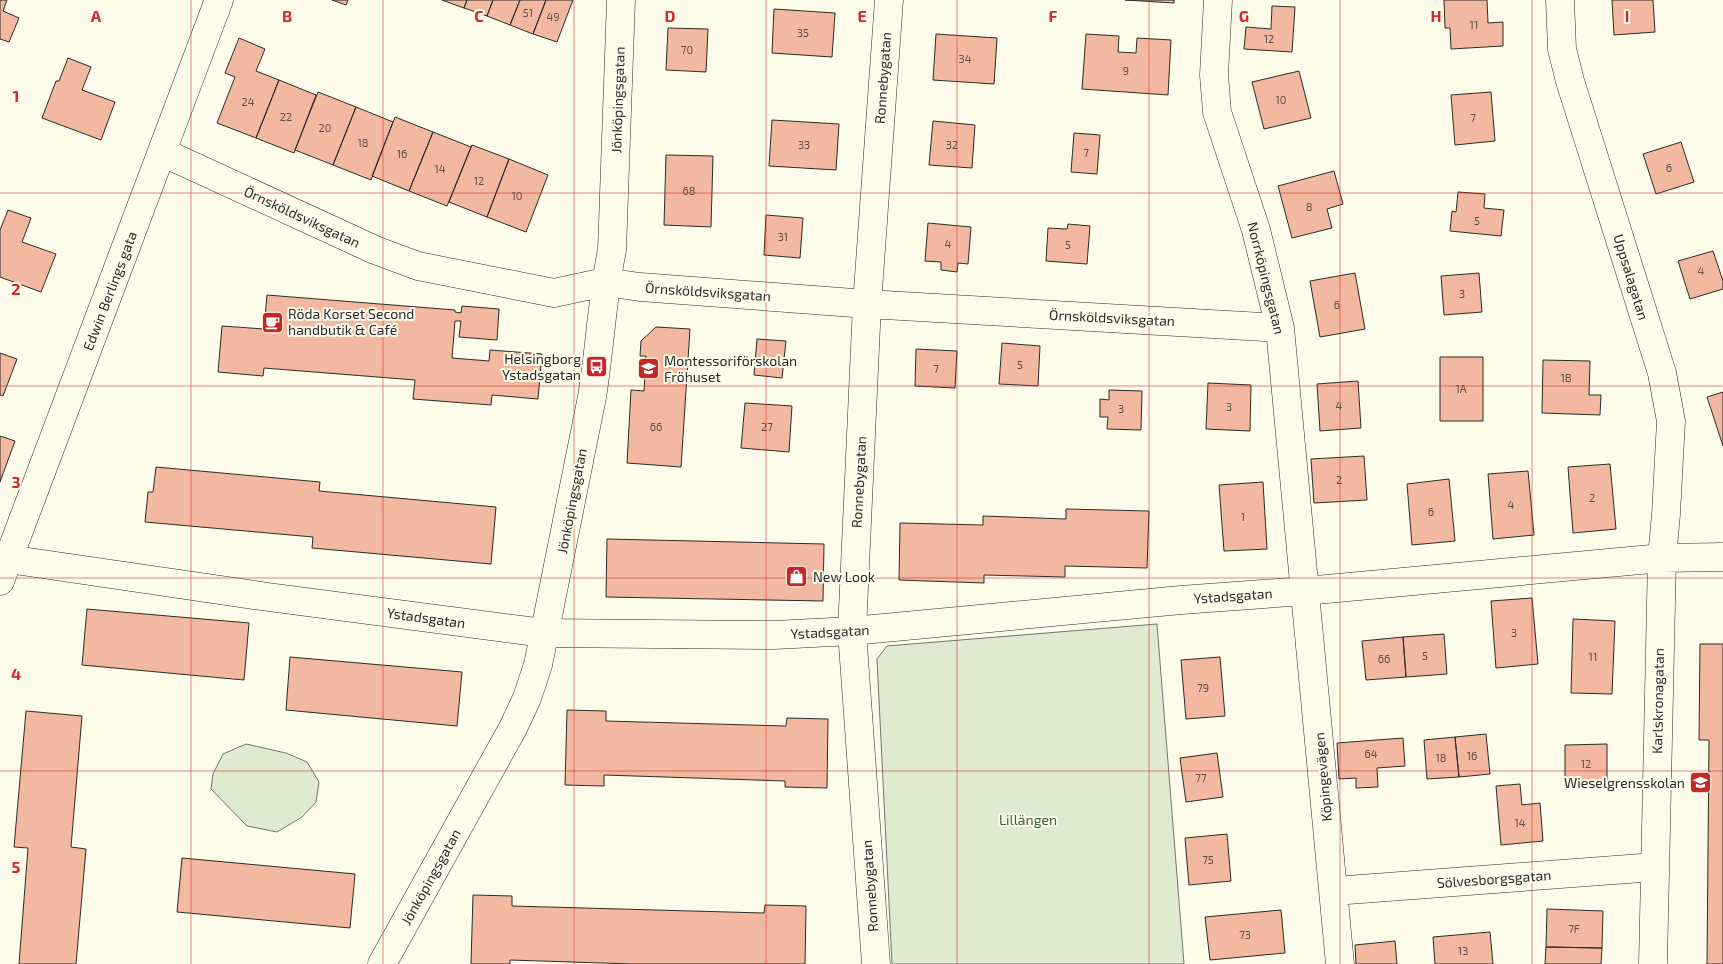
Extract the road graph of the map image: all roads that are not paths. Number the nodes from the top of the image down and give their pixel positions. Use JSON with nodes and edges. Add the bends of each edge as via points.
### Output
{"nodes":[{"id":1,"x":218,"y":0,"type":"edge"},
{"id":2,"x":621,"y":0,"type":"edge"},
{"id":3,"x":889,"y":0,"type":"edge"},
{"id":4,"x":1218,"y":0,"type":"edge"},
{"id":5,"x":1560,"y":0,"type":"edge"},
{"id":6,"x":162,"y":152,"type":"junction"},
{"id":7,"x":605,"y":282,"type":"junction"},
{"id":8,"x":867,"y":304,"type":"junction"},
{"id":9,"x":1280,"y":328,"type":"junction"},
{"id":10,"x":1662,"y":558,"type":"junction"},
{"id":11,"x":1720,"y":559,"type":"edge"},
{"id":12,"x":3,"y":565,"type":"edge"},
{"id":13,"x":1305,"y":591,"type":"junction"},
{"id":14,"x":852,"y":631,"type":"junction"},
{"id":15,"x":544,"y":633,"type":"junction"},
{"id":16,"x":1655,"y":868,"type":"junction"},
{"id":17,"x":1334,"y":891,"type":"junction"},
{"id":18,"x":382,"y":964,"type":"edge"},
{"id":19,"x":876,"y":964,"type":"edge"},
{"id":20,"x":1340,"y":964,"type":"edge"},
{"id":21,"x":1653,"y":964,"type":"edge"}],
"edges":[{"from":1,"to":6,"type":"street","name":"Edwin Berlings gata"},
{"from":2,"to":7,"type":"street","name":"Jönköpingsgatan","via":[[612,250]]},
{"from":3,"to":8,"type":"street","name":"Ronnebygatan"},
{"from":4,"to":9,"type":"street","name":"Norrköpingsgatan","via":[[1214,75],[1217,112],[1256,230]]},
{"from":5,"to":10,"type":"street","name":"Uppsalagatan","via":[[1562,49],[1570,81],[1662,373],[1671,421]]},
{"from":6,"to":7,"type":"street","name":"Örnsköldsviksgatan","via":[[375,250],[418,266],[554,293]]},
{"from":6,"to":12,"type":"street","name":"Edwin Berlings gata"},
{"from":7,"to":8,"type":"street","name":"Örnsköldsviksgatan"},
{"from":7,"to":15,"type":"street","name":"Jönköpingsgatan","via":[[592,397]]},
{"from":8,"to":9,"type":"street","name":"Örnsköldsviksgatan"},
{"from":8,"to":14,"type":"street","name":"Ronnebygatan"},
{"from":9,"to":13,"type":"street","name":"Norrköpingsgatan"},
{"from":10,"to":11,"type":"street","name":"Ystadsgatan"},
{"from":10,"to":13,"type":"street","name":"Ystadsgatan"},
{"from":10,"to":16,"type":"street","name":"Karlskronagatan"},
{"from":12,"to":15,"type":"street","name":"Ystadsgatan"},
{"from":13,"to":14,"type":"street","name":"Ystadsgatan"},
{"from":13,"to":17,"type":"street","name":"Köpingevägen"},
{"from":14,"to":15,"type":"street","name":"Ystadsgatan","via":[[774,635]]},
{"from":14,"to":19,"type":"street","name":"Ronnebygatan"},
{"from":15,"to":18,"type":"street","name":"Jönköpingsgatan","via":[[538,665],[513,728]]},
{"from":16,"to":17,"type":"street","name":"Sölvesborgsgatan"},
{"from":16,"to":21,"type":"street","name":"Karlskronagatan"},
{"from":17,"to":20,"type":"street","name":"Köpingevägen"}]}
